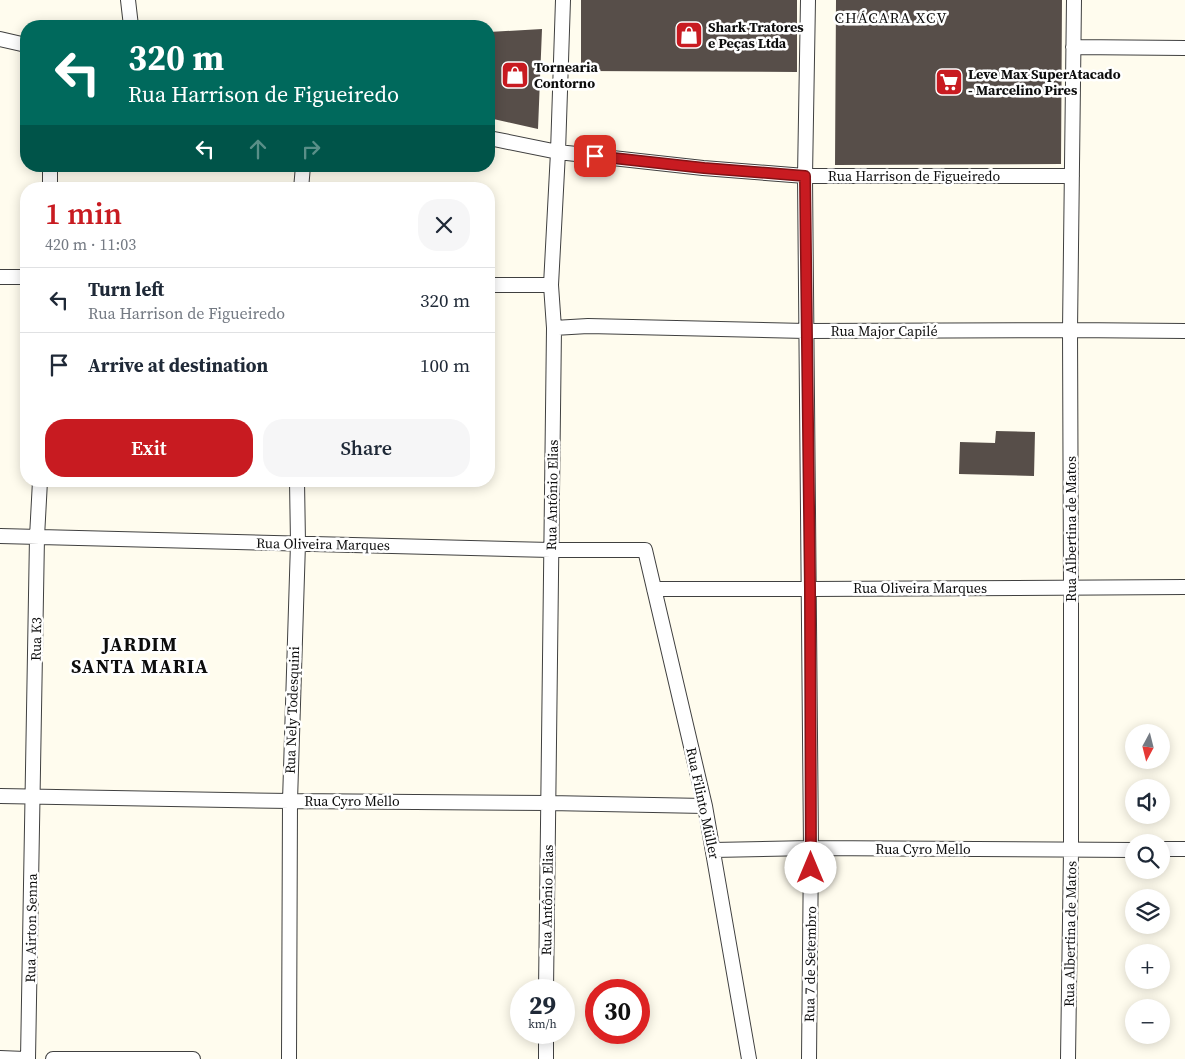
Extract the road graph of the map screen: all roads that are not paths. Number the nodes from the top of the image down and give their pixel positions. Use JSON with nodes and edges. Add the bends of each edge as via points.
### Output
{"nodes":[{"id":1,"x":128,"y":0,"type":"edge"},
{"id":2,"x":563,"y":0,"type":"edge"},
{"id":3,"x":808,"y":0,"type":"edge"},
{"id":4,"x":1074,"y":0,"type":"edge"},
{"id":5,"x":130,"y":20,"type":"edge"},
{"id":6,"x":0,"y":39,"type":"edge"},
{"id":7,"x":20,"y":44,"type":"edge"},
{"id":8,"x":1073,"y":47,"type":"junction"},
{"id":9,"x":1185,"y":48,"type":"edge"},
{"id":10,"x":495,"y":139,"type":"edge"},
{"id":11,"x":558,"y":152,"type":"junction"},
{"id":12,"x":805,"y":176,"type":"junction"},
{"id":13,"x":1072,"y":176,"type":"junction"},
{"id":14,"x":0,"y":277,"type":"edge"},
{"id":15,"x":20,"y":277,"type":"edge"},
{"id":16,"x":495,"y":285,"type":"edge"},
{"id":17,"x":551,"y":286,"type":"junction"},
{"id":18,"x":554,"y":328,"type":"junction"},
{"id":19,"x":1070,"y":330,"type":"junction"},
{"id":20,"x":806,"y":331,"type":"junction"},
{"id":21,"x":1185,"y":331,"type":"edge"},
{"id":22,"x":40,"y":487,"type":"edge"},
{"id":23,"x":297,"y":487,"type":"edge"},
{"id":24,"x":0,"y":536,"type":"edge"},
{"id":25,"x":38,"y":537,"type":"junction"},
{"id":26,"x":298,"y":543,"type":"junction"},
{"id":27,"x":551,"y":550,"type":"junction"},
{"id":28,"x":646,"y":550,"type":"joint"},
{"id":29,"x":1072,"y":587,"type":"junction"},
{"id":30,"x":1185,"y":587,"type":"edge"},
{"id":31,"x":654,"y":589,"type":"junction"},
{"id":32,"x":810,"y":589,"type":"junction"},
{"id":33,"x":0,"y":796,"type":"edge"},
{"id":34,"x":33,"y":796,"type":"junction"},
{"id":35,"x":290,"y":800,"type":"junction"},
{"id":36,"x":549,"y":802,"type":"junction"},
{"id":37,"x":705,"y":806,"type":"junction"},
{"id":38,"x":811,"y":848,"type":"junction"},
{"id":39,"x":1170,"y":849,"type":"edge"},
{"id":40,"x":1185,"y":849,"type":"edge"},
{"id":41,"x":713,"y":850,"type":"junction"},
{"id":42,"x":1071,"y":850,"type":"junction"},
{"id":43,"x":1125,"y":850,"type":"edge"},
{"id":44,"x":546,"y":979,"type":"edge"},
{"id":45,"x":546,"y":1044,"type":"edge"},
{"id":46,"x":0,"y":1058,"type":"edge"},
{"id":47,"x":27,"y":1059,"type":"edge"},
{"id":48,"x":53,"y":1059,"type":"edge"},
{"id":49,"x":166,"y":1059,"type":"edge"},
{"id":50,"x":193,"y":1059,"type":"edge"},
{"id":51,"x":289,"y":1059,"type":"edge"},
{"id":52,"x":546,"y":1059,"type":"edge"},
{"id":53,"x":749,"y":1059,"type":"edge"},
{"id":54,"x":809,"y":1059,"type":"edge"},
{"id":55,"x":1068,"y":1059,"type":"edge"}],
"edges":[{"from":1,"to":5,"type":"street"},
{"from":2,"to":11,"type":"street","name":"Rua Antônio Elias"},
{"from":3,"to":12,"type":"street","name":"Rua 7 de Setembro"},
{"from":4,"to":8,"type":"street","name":"Rua Albertina de Matos"},
{"from":6,"to":7,"type":"street"},
{"from":8,"to":9,"type":"street"},
{"from":8,"to":13,"type":"street","name":"Rua Albertina de Matos"},
{"from":10,"to":11,"type":"street","name":"Rua Harrison de Figueiredo"},
{"from":11,"to":12,"type":"street","name":"Rua Harrison de Figueiredo"},
{"from":11,"to":17,"type":"street","name":"Rua Antônio Elias"},
{"from":12,"to":13,"type":"street","name":"Rua Harrison de Figueiredo"},
{"from":12,"to":20,"type":"street","name":"Rua 7 de Setembro"},
{"from":13,"to":19,"type":"street","name":"Rua Albertina de Matos"},
{"from":14,"to":15,"type":"street"},
{"from":16,"to":17,"type":"street"},
{"from":17,"to":18,"type":"street","name":"Rua Antônio Elias"},
{"from":18,"to":20,"type":"street","name":"Rua Major Capilé"},
{"from":18,"to":27,"type":"street","name":"Rua Antônio Elias"},
{"from":19,"to":20,"type":"street","name":"Rua Major Capilé"},
{"from":19,"to":21,"type":"street","name":"Rua Major Capilé"},
{"from":19,"to":29,"type":"street","name":"Rua Albertina de Matos"},
{"from":20,"to":32,"type":"street","name":"Rua 7 de Setembro"},
{"from":22,"to":25,"type":"street","name":"Rua K3"},
{"from":23,"to":26,"type":"street","name":"Rua Nely Todesquini"},
{"from":24,"to":25,"type":"street","name":"Rua Oliveira Marques"},
{"from":25,"to":26,"type":"street","name":"Rua Oliveira Marques"},
{"from":25,"to":34,"type":"street","name":"Rua K3"},
{"from":26,"to":27,"type":"street","name":"Rua Oliveira Marques"},
{"from":26,"to":35,"type":"street","name":"Rua Nely Todesquini"},
{"from":27,"to":28,"type":"street","name":"Rua Oliveira Marques"},
{"from":27,"to":36,"type":"street","name":"Rua Antônio Elias"},
{"from":28,"to":31,"type":"street","name":"Rua Filinto Müller"},
{"from":29,"to":30,"type":"street","name":"Rua Oliveira Marques"},
{"from":29,"to":32,"type":"street","name":"Rua Oliveira Marques"},
{"from":29,"to":42,"type":"street","name":"Rua Albertina de Matos"},
{"from":31,"to":32,"type":"street","name":"Rua Oliveira Marques"},
{"from":31,"to":37,"type":"street","name":"Rua Filinto Müller"},
{"from":32,"to":38,"type":"street","name":"Rua 7 de Setembro"},
{"from":33,"to":34,"type":"street","name":"Rua Cyro Mello"},
{"from":34,"to":35,"type":"street","name":"Rua Cyro Mello"},
{"from":34,"to":47,"type":"street","name":"Rua Airton Senna"},
{"from":35,"to":36,"type":"street","name":"Rua Cyro Mello"},
{"from":35,"to":51,"type":"street","name":"Rua Nely Todesquini"},
{"from":36,"to":37,"type":"street","name":"Rua Cyro Mello"},
{"from":36,"to":44,"type":"street","name":"Rua Antônio Elias"},
{"from":37,"to":41,"type":"street","name":"Rua Filinto Müller"},
{"from":38,"to":41,"type":"street","name":"Rua Cyro Mello"},
{"from":38,"to":42,"type":"street","name":"Rua Cyro Mello"},
{"from":38,"to":54,"type":"street","name":"Rua 7 de Setembro"},
{"from":39,"to":40,"type":"street"},
{"from":41,"to":53,"type":"street","name":"Rua Filinto Müller"},
{"from":42,"to":43,"type":"street","name":"Rua Cyro Mello"},
{"from":42,"to":55,"type":"street","name":"Rua Albertina de Matos"},
{"from":45,"to":52,"type":"street"},
{"from":46,"to":47,"type":"street"},
{"from":48,"to":49,"type":"street"},
{"from":49,"to":50,"type":"street"}]}
